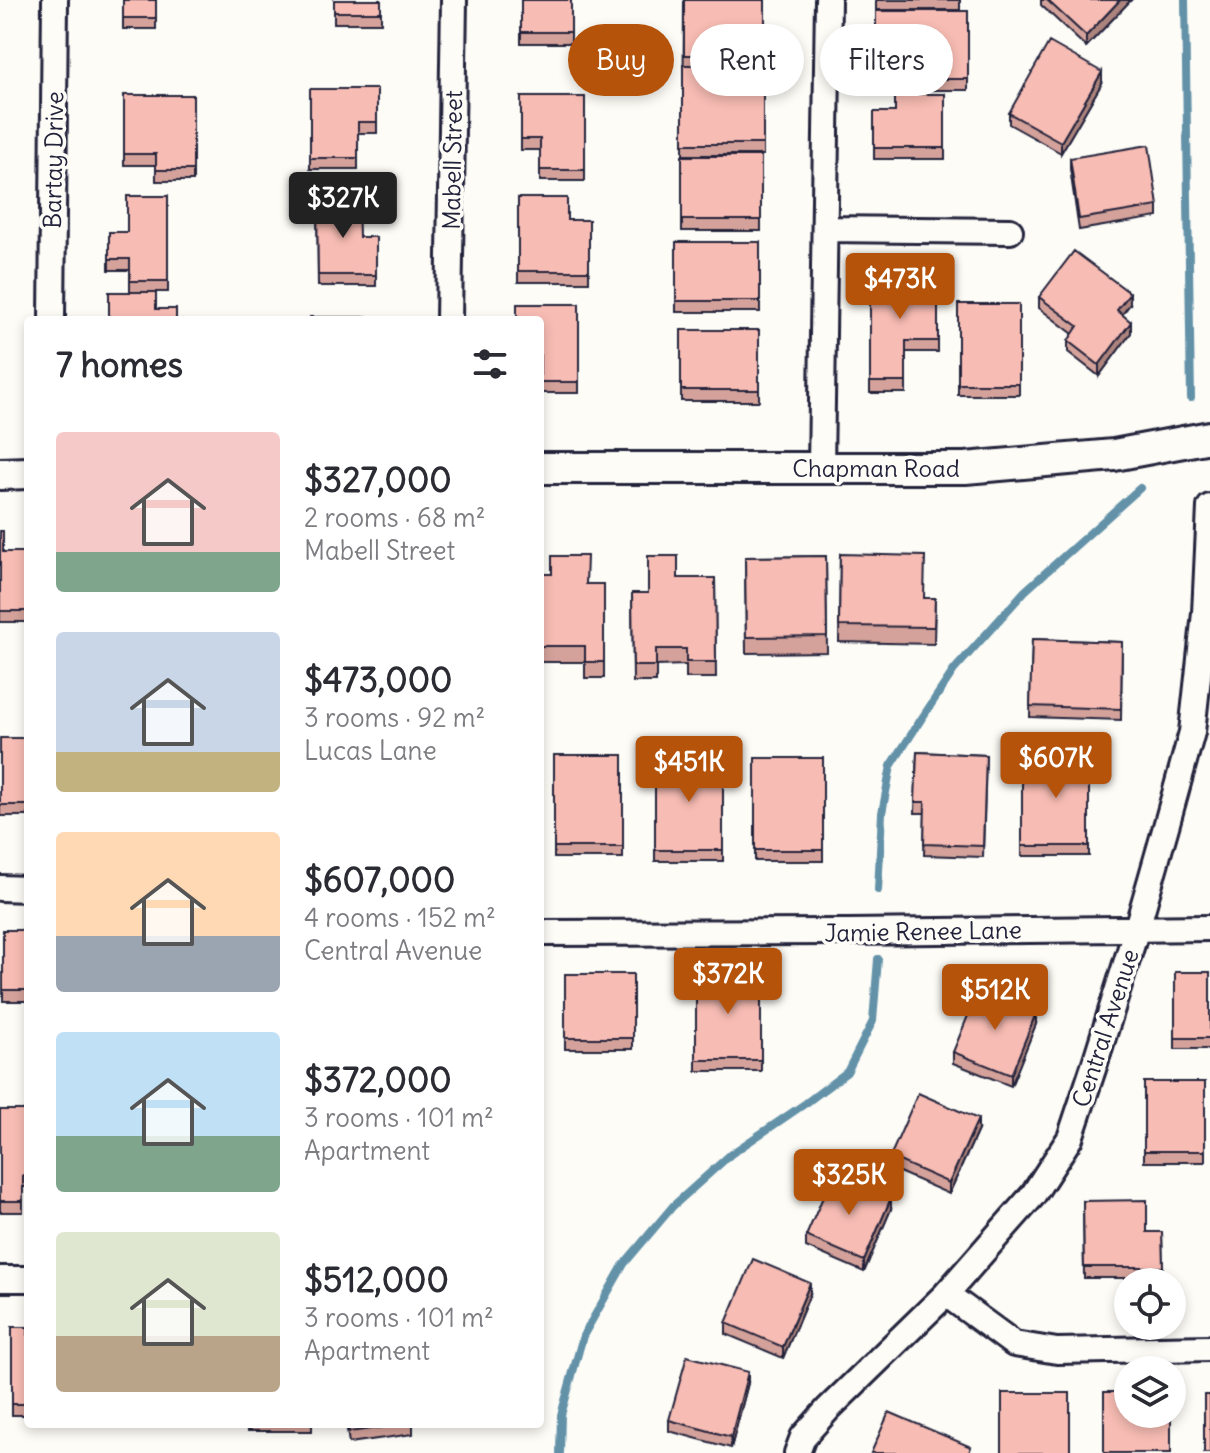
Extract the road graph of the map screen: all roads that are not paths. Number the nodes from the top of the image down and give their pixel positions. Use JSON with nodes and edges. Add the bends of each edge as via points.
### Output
{"nodes":[{"id":1,"x":55,"y":0,"type":"edge"},
{"id":2,"x":454,"y":0,"type":"edge"},
{"id":3,"x":828,"y":0,"type":"edge"},
{"id":4,"x":825,"y":229,"type":"junction"},
{"id":5,"x":1010,"y":231,"type":"dead end"},
{"id":6,"x":52,"y":316,"type":"edge"},
{"id":7,"x":449,"y":316,"type":"edge"},
{"id":8,"x":1210,"y":437,"type":"edge"},
{"id":9,"x":544,"y":468,"type":"edge"},
{"id":10,"x":821,"y":468,"type":"junction"},
{"id":11,"x":24,"y":473,"type":"edge"},
{"id":12,"x":0,"y":474,"type":"edge"},
{"id":13,"x":1210,"y":507,"type":"edge"},
{"id":14,"x":0,"y":888,"type":"edge"},
{"id":15,"x":24,"y":889,"type":"edge"},
{"id":16,"x":1137,"y":928,"type":"junction"},
{"id":17,"x":1210,"y":928,"type":"edge"},
{"id":18,"x":544,"y":933,"type":"edge"},
{"id":19,"x":0,"y":1279,"type":"edge"},
{"id":20,"x":24,"y":1279,"type":"edge"},
{"id":21,"x":946,"y":1294,"type":"junction"},
{"id":22,"x":1210,"y":1348,"type":"edge"},
{"id":23,"x":797,"y":1453,"type":"edge"}],
"edges":[{"from":1,"to":6,"type":"street","name":"Bartay Drive"},
{"from":2,"to":7,"type":"street","name":"Mabell Street"},
{"from":3,"to":4,"type":"street"},
{"from":4,"to":5,"type":"street"},
{"from":4,"to":10,"type":"street"},
{"from":8,"to":10,"type":"street","name":"Chapman Road","via":[[1075,460],[965,468]]},
{"from":9,"to":10,"type":"street","name":"Chapman Road"},
{"from":11,"to":12,"type":"street"},
{"from":13,"to":16,"type":"street","name":"Central Avenue","via":[[1192,732]]},
{"from":14,"to":15,"type":"street"},
{"from":16,"to":17,"type":"street","name":"Jamie Renee Lane"},
{"from":16,"to":18,"type":"street","name":"Jamie Renee Lane"},
{"from":16,"to":21,"type":"street","name":"Central Avenue","via":[[1070,1138],[1033,1195]]},
{"from":19,"to":20,"type":"street"},
{"from":21,"to":22,"type":"street","via":[[1014,1344],[1057,1351]]},
{"from":21,"to":23,"type":"street","name":"Central Avenue","via":[[828,1409],[803,1437]]}]}
